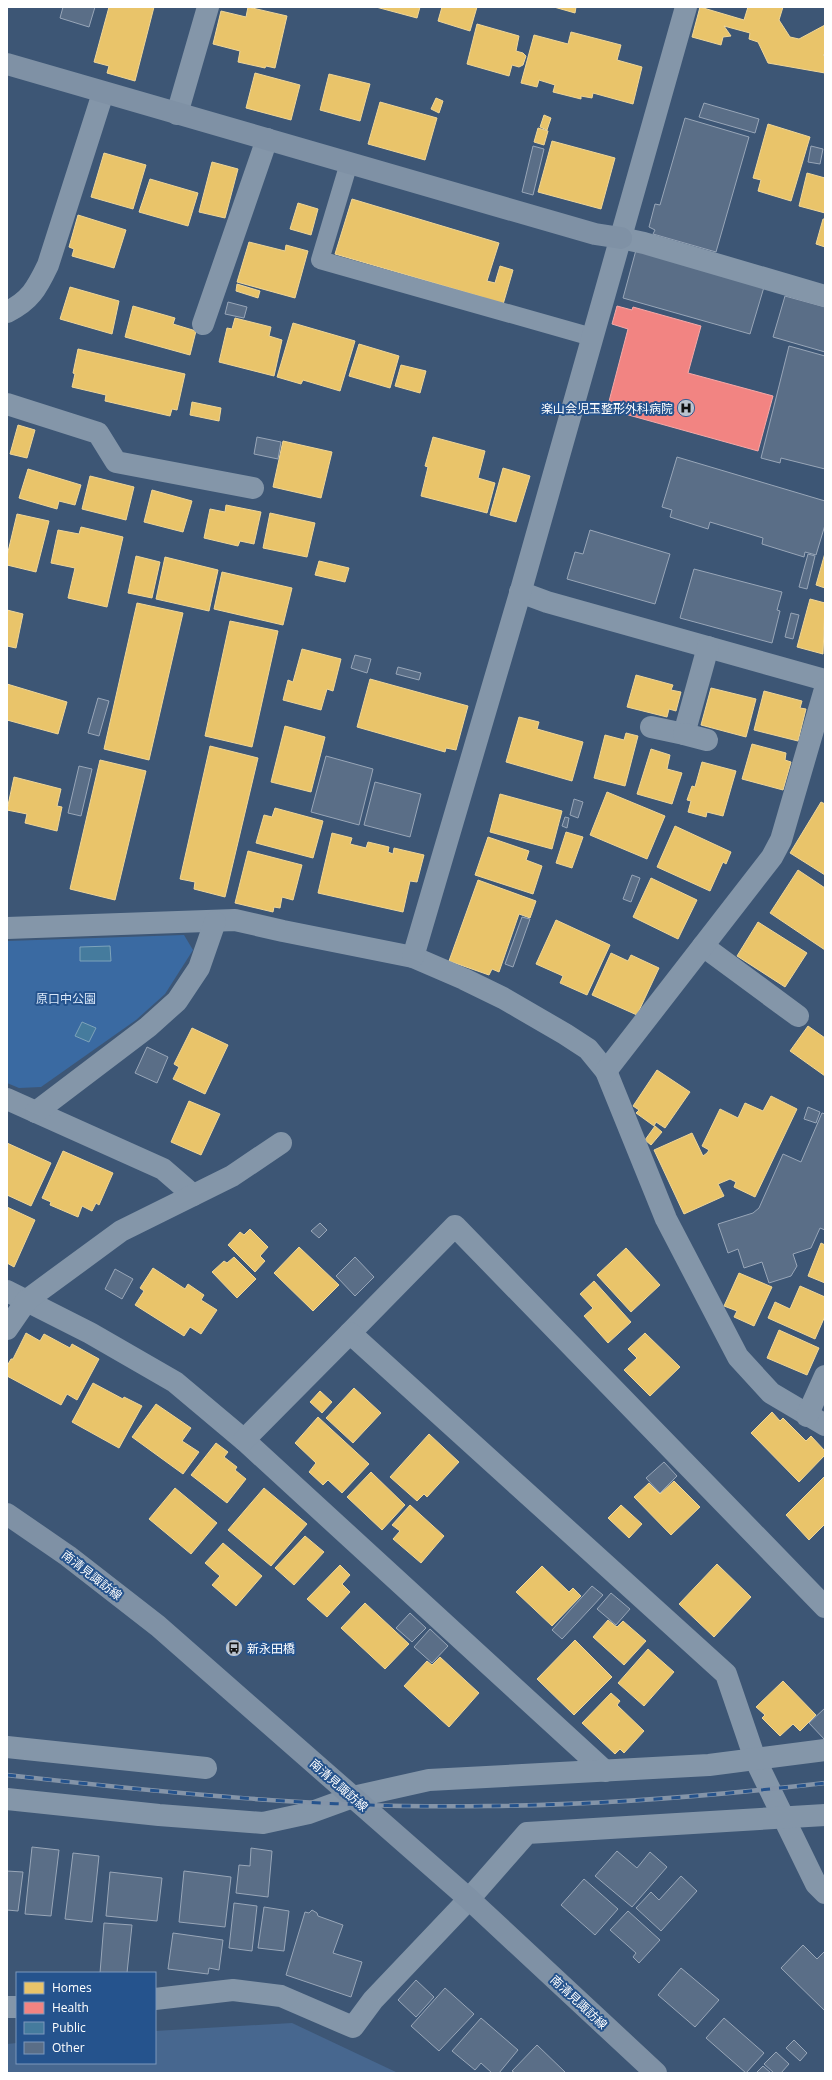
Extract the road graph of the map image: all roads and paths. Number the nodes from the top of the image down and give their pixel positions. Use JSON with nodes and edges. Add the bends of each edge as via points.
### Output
{"nodes":[{"id":1,"x":208,"y":7,"type":"edge"},
{"id":2,"x":686,"y":7,"type":"edge"},
{"id":3,"x":7,"y":64,"type":"edge"},
{"id":4,"x":103,"y":93,"type":"junction"},
{"id":5,"x":177,"y":114,"type":"junction"},
{"id":6,"x":266,"y":140,"type":"junction"},
{"id":7,"x":349,"y":163,"type":"junction"},
{"id":8,"x":621,"y":238,"type":"junction"},
{"id":9,"x":825,"y":296,"type":"edge"},
{"id":10,"x":7,"y":312,"type":"edge"},
{"id":11,"x":203,"y":324,"type":"dead end"},
{"id":12,"x":592,"y":337,"type":"junction"},
{"id":13,"x":7,"y":404,"type":"edge"},
{"id":14,"x":253,"y":488,"type":"dead end"},
{"id":15,"x":520,"y":592,"type":"junction"},
{"id":16,"x":708,"y":647,"type":"junction"},
{"id":17,"x":825,"y":680,"type":"edge"},
{"id":18,"x":825,"y":689,"type":"edge"},
{"id":19,"x":652,"y":727,"type":"dead end"},
{"id":20,"x":684,"y":734,"type":"junction"},
{"id":21,"x":707,"y":740,"type":"dead end"},
{"id":22,"x":215,"y":922,"type":"junction"},
{"id":23,"x":7,"y":928,"type":"edge"},
{"id":24,"x":703,"y":946,"type":"junction"},
{"id":25,"x":413,"y":957,"type":"junction"},
{"id":26,"x":798,"y":1016,"type":"dead end"},
{"id":27,"x":606,"y":1071,"type":"junction"},
{"id":28,"x":7,"y":1099,"type":"edge"},
{"id":29,"x":36,"y":1112,"type":"junction"},
{"id":30,"x":281,"y":1143,"type":"dead end"},
{"id":31,"x":193,"y":1195,"type":"junction"},
{"id":32,"x":7,"y":1291,"type":"edge"},
{"id":33,"x":27,"y":1300,"type":"junction"},
{"id":34,"x":7,"y":1330,"type":"edge"},
{"id":35,"x":350,"y":1333,"type":"junction"},
{"id":36,"x":825,"y":1376,"type":"edge"},
{"id":37,"x":816,"y":1420,"type":"edge"},
{"id":38,"x":244,"y":1440,"type":"junction"},
{"id":39,"x":7,"y":1514,"type":"edge"},
{"id":40,"x":825,"y":1606,"type":"edge"},
{"id":41,"x":7,"y":1747,"type":"edge"},
{"id":42,"x":825,"y":1750,"type":"edge"},
{"id":43,"x":755,"y":1759,"type":"junction"},
{"id":44,"x":206,"y":1768,"type":"dead end"},
{"id":45,"x":604,"y":1771,"type":"junction"},
{"id":46,"x":353,"y":1798,"type":"junction"},
{"id":47,"x":7,"y":1799,"type":"edge"},
{"id":48,"x":825,"y":1815,"type":"edge"},
{"id":49,"x":784,"y":1818,"type":"junction"},
{"id":50,"x":825,"y":1893,"type":"edge"},
{"id":51,"x":469,"y":1898,"type":"junction"},
{"id":52,"x":156,"y":1999,"type":"edge"},
{"id":53,"x":656,"y":2073,"type":"edge"}],
"edges":[{"from":1,"to":5,"type":"street"},
{"from":2,"to":8,"type":"street"},
{"from":3,"to":4,"type":"street"},
{"from":4,"to":5,"type":"street"},
{"from":4,"to":10,"type":"street","via":[[48,265],[39,284],[22,305]]},
{"from":5,"to":6,"type":"street"},
{"from":6,"to":7,"type":"street"},
{"from":6,"to":11,"type":"street"},
{"from":7,"to":8,"type":"street","via":[[596,234]]},
{"from":7,"to":12,"type":"lane","via":[[320,260]]},
{"from":8,"to":9,"type":"street"},
{"from":8,"to":12,"type":"street"},
{"from":12,"to":15,"type":"street"},
{"from":13,"to":14,"type":"street","via":[[98,433],[116,462]]},
{"from":15,"to":16,"type":"street","via":[[547,602]]},
{"from":15,"to":25,"type":"street"},
{"from":16,"to":17,"type":"street"},
{"from":16,"to":20,"type":"street"},
{"from":18,"to":24,"type":"street","via":[[781,840],[772,857]]},
{"from":19,"to":20,"type":"street"},
{"from":20,"to":21,"type":"street"},
{"from":22,"to":23,"type":"street"},
{"from":22,"to":25,"type":"street","via":[[235,920]]},
{"from":22,"to":29,"type":"street","via":[[199,968],[177,1001],[148,1027]]},
{"from":24,"to":26,"type":"street"},
{"from":24,"to":27,"type":"street"},
{"from":25,"to":27,"type":"street","via":[[503,998],[565,1034],[588,1049]]},
{"from":27,"to":37,"type":"street","via":[[666,1219],[738,1357],[771,1393]]},
{"from":28,"to":29,"type":"street"},
{"from":29,"to":31,"type":"street","via":[[163,1169]]},
{"from":30,"to":31,"type":"street","via":[[232,1176]]},
{"from":31,"to":33,"type":"street","via":[[121,1231]]},
{"from":32,"to":33,"type":"street"},
{"from":33,"to":34,"type":"street"},
{"from":33,"to":38,"type":"street","via":[[175,1382]]},
{"from":35,"to":38,"type":"street"},
{"from":35,"to":40,"type":"street","via":[[455,1226]]},
{"from":35,"to":43,"type":"street","via":[[726,1674]]},
{"from":36,"to":37,"type":"street"},
{"from":38,"to":45,"type":"street"},
{"from":39,"to":46,"type":"street","name":"南清見諏訪線","via":[[68,1556],[158,1626]]},
{"from":41,"to":44,"type":"street"},
{"from":42,"to":43,"type":"street"},
{"from":43,"to":45,"type":"street","via":[[709,1765]]},
{"from":43,"to":49,"type":"street"},
{"from":45,"to":46,"type":"street","via":[[429,1780]]},
{"from":46,"to":47,"type":"street","via":[[309,1813],[263,1823]]},
{"from":46,"to":51,"type":"street","name":"南清見諏訪線"},
{"from":48,"to":49,"type":"street"},
{"from":49,"to":50,"type":"street","via":[[816,1884]]},
{"from":49,"to":51,"type":"street","via":[[527,1833]]},
{"from":51,"to":52,"type":"street","via":[[373,2000],[353,2027],[282,1996],[233,1990]]},
{"from":51,"to":53,"type":"street","name":"南清見諏訪線"}]}
